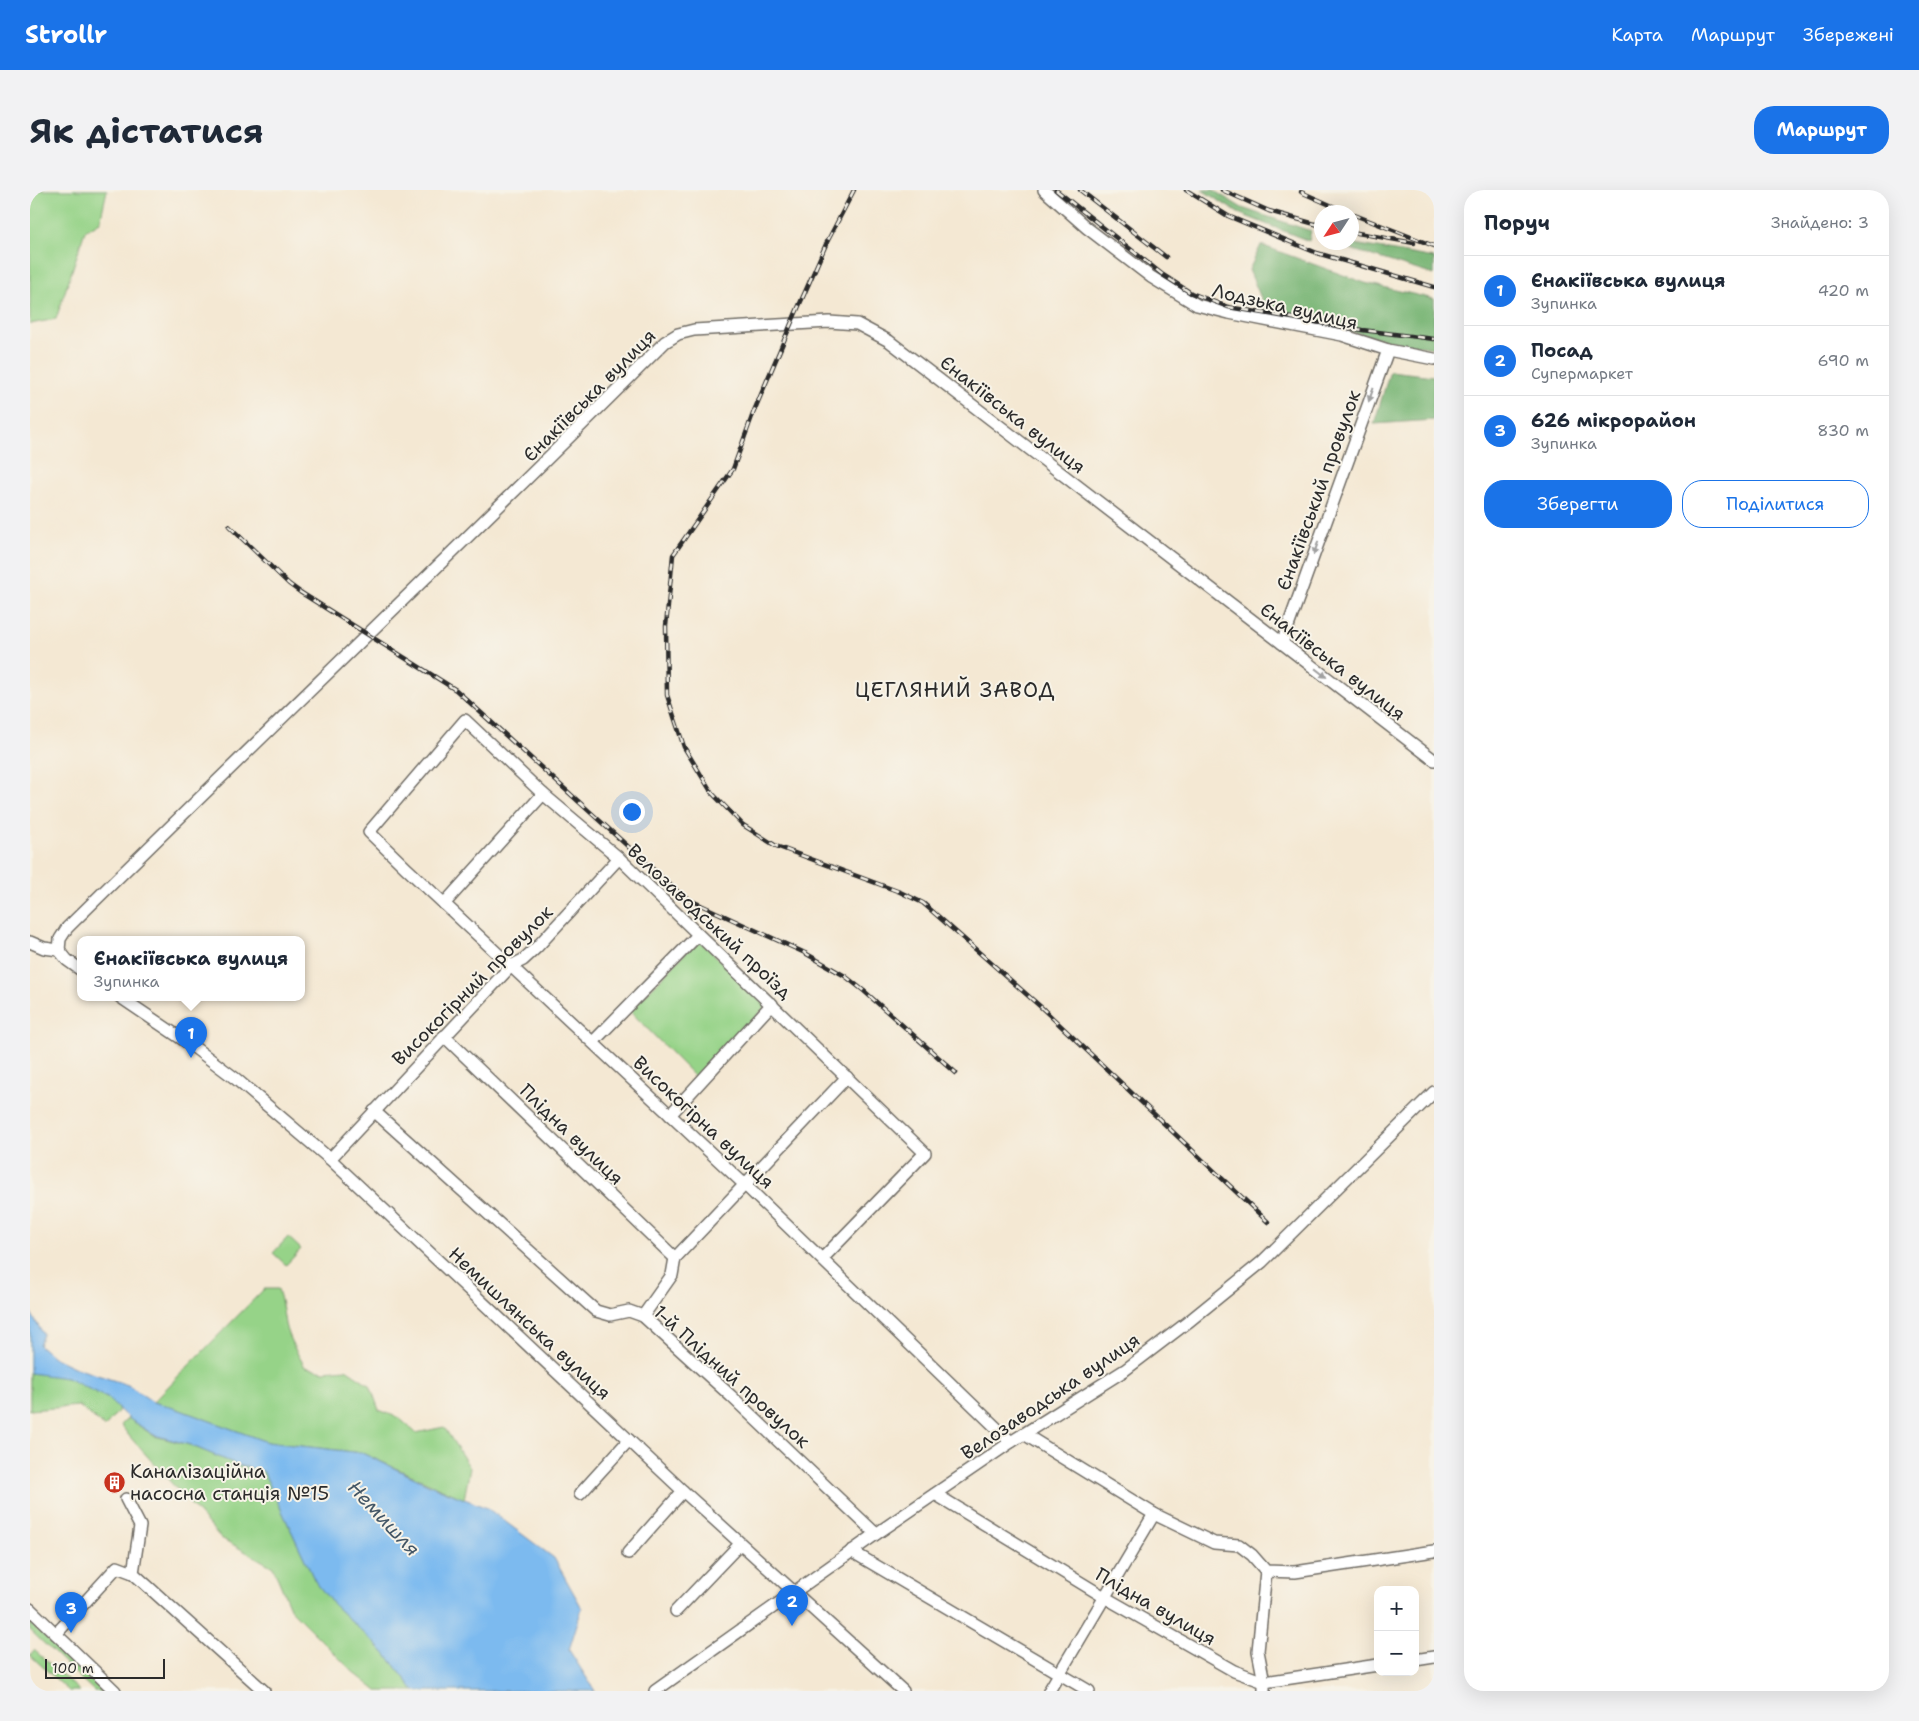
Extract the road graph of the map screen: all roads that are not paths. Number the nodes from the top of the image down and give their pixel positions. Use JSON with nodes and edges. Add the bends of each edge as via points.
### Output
{"nodes":[{"id":1,"x":1044,"y":190,"type":"edge"},
{"id":2,"x":1388,"y":350,"type":"junction"},
{"id":3,"x":1434,"y":359,"type":"edge"},
{"id":4,"x":1282,"y":643,"type":"junction"},
{"id":5,"x":1434,"y":760,"type":"edge"},
{"id":6,"x":543,"y":794,"type":"junction"},
{"id":7,"x":369,"y":832,"type":"joint"},
{"id":8,"x":619,"y":858,"type":"junction"},
{"id":9,"x":444,"y":904,"type":"junction"},
{"id":10,"x":698,"y":935,"type":"junction"},
{"id":11,"x":30,"y":942,"type":"edge"},
{"id":12,"x":59,"y":950,"type":"junction"},
{"id":13,"x":511,"y":966,"type":"junction"},
{"id":14,"x":77,"y":967,"type":"edge"},
{"id":15,"x":126,"y":1001,"type":"edge"},
{"id":16,"x":772,"y":1004,"type":"junction"},
{"id":17,"x":444,"y":1036,"type":"junction"},
{"id":18,"x":593,"y":1042,"type":"junction"},
{"id":19,"x":847,"y":1077,"type":"junction"},
{"id":20,"x":1434,"y":1092,"type":"edge"},
{"id":21,"x":374,"y":1111,"type":"junction"},
{"id":22,"x":670,"y":1115,"type":"junction"},
{"id":23,"x":330,"y":1159,"type":"junction"},
{"id":24,"x":745,"y":1185,"type":"junction"},
{"id":25,"x":675,"y":1258,"type":"junction"},
{"id":26,"x":822,"y":1259,"type":"junction"},
{"id":27,"x":643,"y":1316,"type":"junction"},
{"id":28,"x":1024,"y":1434,"type":"junction"},
{"id":29,"x":629,"y":1440,"type":"junction"},
{"id":30,"x":1011,"y":1442,"type":"junction"},
{"id":31,"x":683,"y":1491,"type":"junction"},
{"id":32,"x":580,"y":1494,"type":"dead end"},
{"id":33,"x":935,"y":1494,"type":"junction"},
{"id":34,"x":126,"y":1499,"type":"dead end"},
{"id":35,"x":1154,"y":1514,"type":"junction"},
{"id":36,"x":876,"y":1534,"type":"junction"},
{"id":37,"x":740,"y":1544,"type":"junction"},
{"id":38,"x":851,"y":1551,"type":"junction"},
{"id":39,"x":1434,"y":1551,"type":"edge"},
{"id":40,"x":628,"y":1553,"type":"dead end"},
{"id":41,"x":1266,"y":1571,"type":"junction"},
{"id":42,"x":133,"y":1572,"type":"junction"},
{"id":43,"x":793,"y":1592,"type":"junction"},
{"id":44,"x":1106,"y":1598,"type":"junction"},
{"id":45,"x":30,"y":1609,"type":"edge"},
{"id":46,"x":676,"y":1611,"type":"dead end"},
{"id":47,"x":56,"y":1634,"type":"junction"},
{"id":48,"x":1434,"y":1657,"type":"edge"},
{"id":49,"x":1419,"y":1659,"type":"edge"},
{"id":50,"x":1374,"y":1666,"type":"edge"},
{"id":51,"x":1058,"y":1674,"type":"junction"},
{"id":52,"x":1264,"y":1687,"type":"edge"},
{"id":53,"x":115,"y":1691,"type":"edge"},
{"id":54,"x":264,"y":1691,"type":"edge"},
{"id":55,"x":655,"y":1691,"type":"edge"},
{"id":56,"x":903,"y":1691,"type":"edge"},
{"id":57,"x":1049,"y":1691,"type":"edge"},
{"id":58,"x":1089,"y":1691,"type":"edge"}],
"edges":[{"from":1,"to":2,"type":"street","name":"Лодзька вулиця","via":[[1144,272],[1197,305],[1342,335]]},
{"from":2,"to":3,"type":"street","name":"Лодзька вулиця"},
{"from":2,"to":4,"type":"street","name":"Єнакіївський провулок","one_way":true},
{"from":4,"to":5,"type":"street","name":"Єнакіївська вулиця","one_way":true},
{"from":4,"to":12,"type":"street","name":"Єнакіївська вулиця","via":[[890,341],[865,328],[857,324],[829,322],[694,330],[678,334],[664,342],[74,921],[60,939]]},
{"from":6,"to":7,"type":"street","name":"Велозаводський проїзд","via":[[465,720]]},
{"from":6,"to":8,"type":"street","name":"Велозаводський проїзд"},
{"from":6,"to":9,"type":"street"},
{"from":7,"to":9,"type":"street","name":"Високогірна вулиця"},
{"from":8,"to":10,"type":"street","name":"Велозаводський проїзд"},
{"from":8,"to":13,"type":"street","name":"Високогірний провулок","via":[[537,947]]},
{"from":9,"to":13,"type":"street","name":"Високогірна вулиця"},
{"from":10,"to":16,"type":"street","name":"Велозаводський проїзд"},
{"from":10,"to":18,"type":"street"},
{"from":11,"to":12,"type":"street"},
{"from":12,"to":14,"type":"street"},
{"from":13,"to":17,"type":"street","name":"Високогірний провулок"},
{"from":13,"to":18,"type":"street","name":"Високогірна вулиця"},
{"from":15,"to":23,"type":"street","name":"Немишлянська вулиця","via":[[191,1045]]},
{"from":16,"to":19,"type":"street","name":"Велозаводський проїзд"},
{"from":16,"to":22,"type":"street"},
{"from":17,"to":21,"type":"street","name":"Високогірний провулок"},
{"from":17,"to":25,"type":"street","name":"Плідна вулиця"},
{"from":18,"to":22,"type":"street","name":"Високогірна вулиця"},
{"from":19,"to":24,"type":"street"},
{"from":19,"to":26,"type":"street","name":"Велозаводський проїзд","via":[[924,1153]]},
{"from":20,"to":28,"type":"street","name":"Велозаводська вулиця","via":[[1262,1262],[1125,1370]]},
{"from":21,"to":23,"type":"street","name":"Високогірний провулок"},
{"from":21,"to":27,"type":"street","name":"1-й Плідний провулок","via":[[596,1311],[610,1315],[629,1311]]},
{"from":22,"to":24,"type":"street","name":"Високогірна вулиця"},
{"from":23,"to":29,"type":"street","name":"Немишлянська вулиця"},
{"from":24,"to":25,"type":"street"},
{"from":24,"to":26,"type":"street","name":"Високогірна вулиця"},
{"from":25,"to":27,"type":"street","via":[[672,1275]]},
{"from":26,"to":30,"type":"street","name":"Високогірна вулиця"},
{"from":27,"to":36,"type":"street","name":"1-й Плідний провулок"},
{"from":28,"to":30,"type":"street","name":"Велозаводська вулиця"},
{"from":28,"to":35,"type":"street"},
{"from":29,"to":31,"type":"street","name":"Немишлянська вулиця"},
{"from":29,"to":32,"type":"street"},
{"from":30,"to":33,"type":"street","name":"Велозаводська вулиця"},
{"from":31,"to":37,"type":"street","name":"Немишлянська вулиця"},
{"from":31,"to":40,"type":"street"},
{"from":33,"to":36,"type":"street","name":"Велозаводська вулиця"},
{"from":33,"to":44,"type":"street","name":"Плідна вулиця"},
{"from":34,"to":42,"type":"street","via":[[140,1526]]},
{"from":35,"to":41,"type":"street","via":[[1214,1542],[1238,1545]]},
{"from":35,"to":44,"type":"street"},
{"from":36,"to":38,"type":"street","name":"Велозаводська вулиця"},
{"from":37,"to":43,"type":"street","name":"Немишлянська вулиця"},
{"from":37,"to":46,"type":"street"},
{"from":38,"to":43,"type":"street","name":"Велозаводська вулиця"},
{"from":38,"to":51,"type":"street"},
{"from":39,"to":41,"type":"street","via":[[1295,1572]]},
{"from":41,"to":52,"type":"street","via":[[1258,1651]]},
{"from":42,"to":47,"type":"street","via":[[117,1568]]},
{"from":42,"to":54,"type":"street"},
{"from":43,"to":55,"type":"street","name":"Велозаводська вулиця"},
{"from":43,"to":56,"type":"street","name":"Немишлянська вулиця"},
{"from":44,"to":51,"type":"street"},
{"from":44,"to":52,"type":"street","name":"Плідна вулиця"},
{"from":45,"to":47,"type":"street"},
{"from":47,"to":53,"type":"street"},
{"from":48,"to":49,"type":"street"},
{"from":50,"to":52,"type":"street","name":"Плідна вулиця"},
{"from":51,"to":57,"type":"street"},
{"from":51,"to":58,"type":"street"}]}
